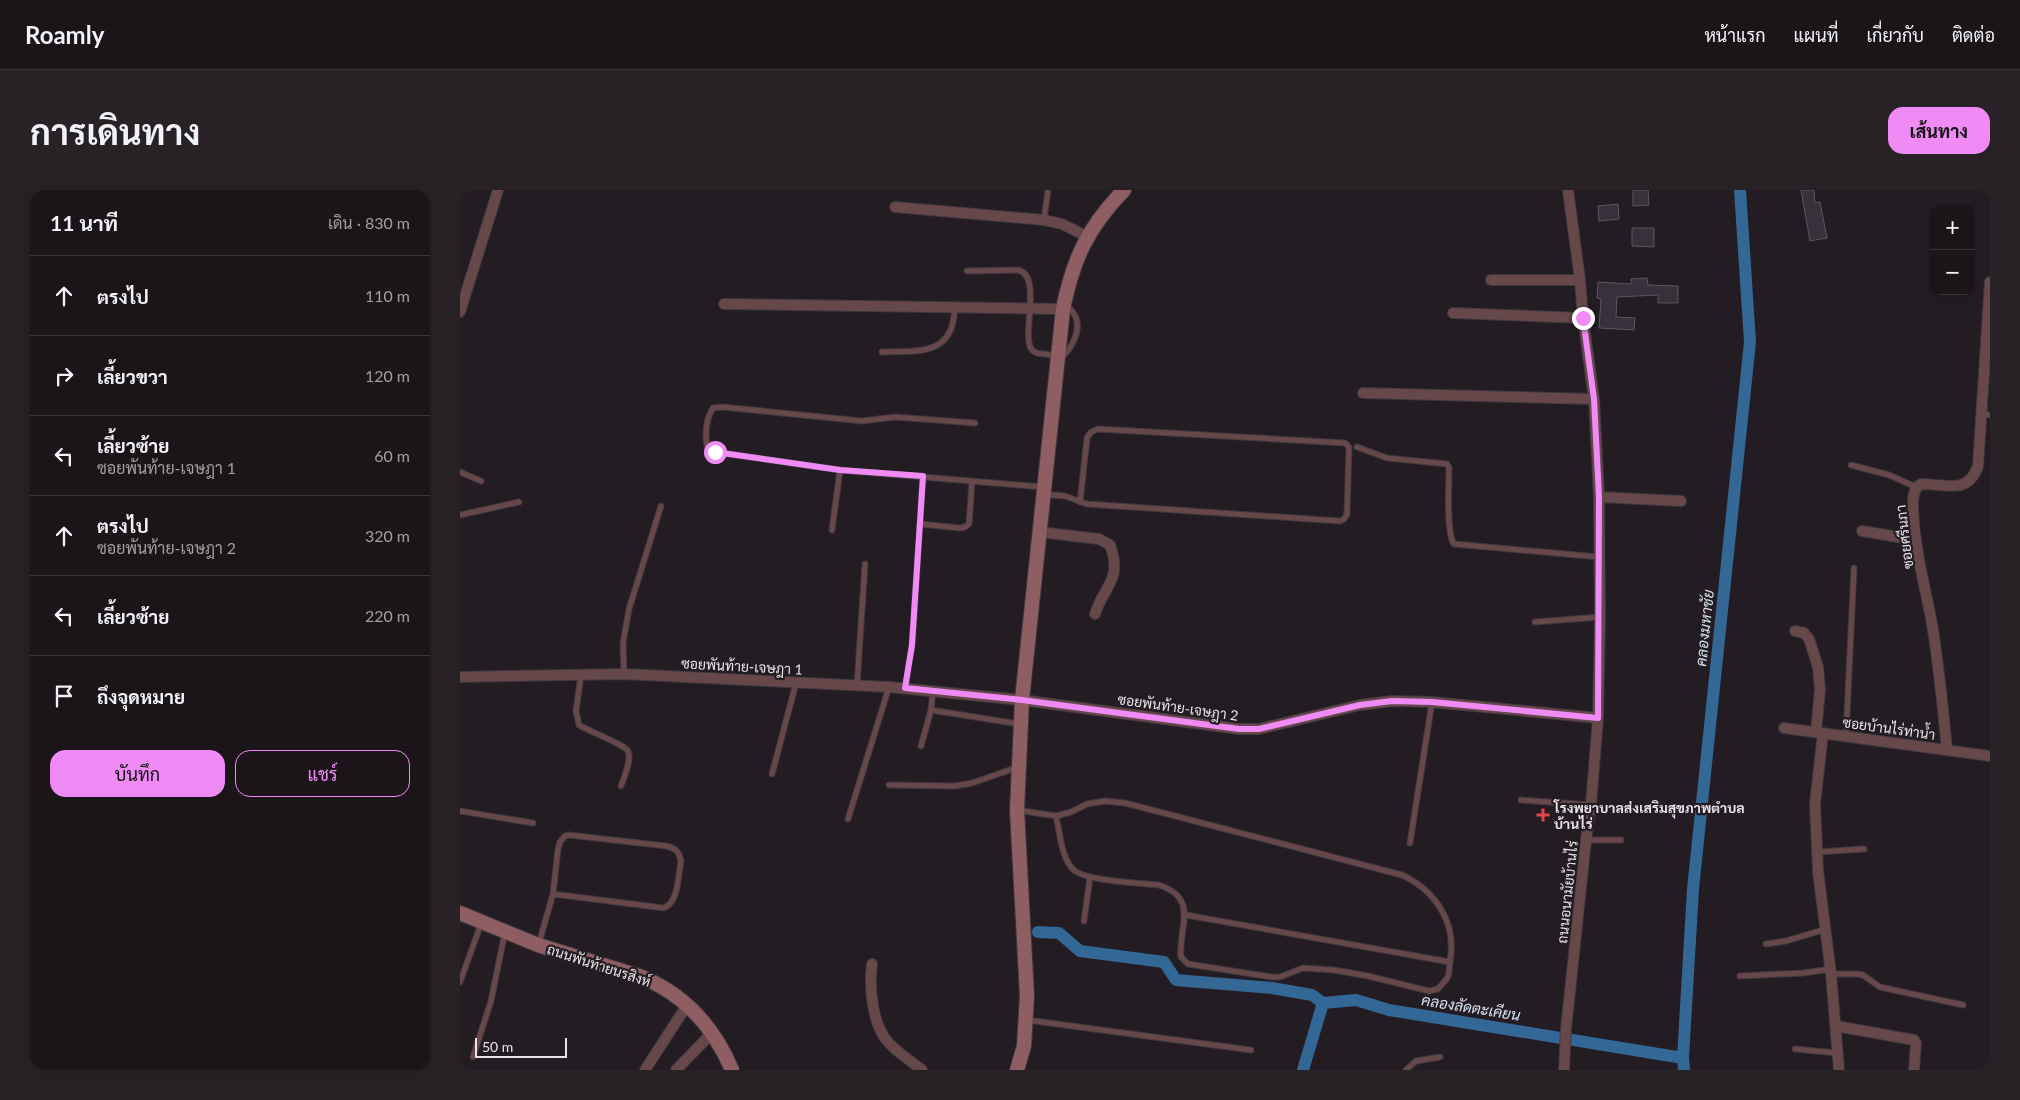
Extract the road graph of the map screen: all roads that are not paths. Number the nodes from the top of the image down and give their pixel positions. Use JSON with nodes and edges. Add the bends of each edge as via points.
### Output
{"nodes":[{"id":1,"x":498,"y":190,"type":"edge"},
{"id":2,"x":1048,"y":190,"type":"edge"},
{"id":3,"x":1124,"y":190,"type":"edge"},
{"id":4,"x":1568,"y":190,"type":"edge"},
{"id":5,"x":895,"y":207,"type":"dead end"},
{"id":6,"x":1044,"y":220,"type":"junction"},
{"id":7,"x":1088,"y":236,"type":"junction"},
{"id":8,"x":967,"y":271,"type":"dead end"},
{"id":9,"x":1492,"y":280,"type":"dead end"},
{"id":10,"x":1580,"y":280,"type":"junction"},
{"id":11,"x":1990,"y":282,"type":"edge"},
{"id":12,"x":724,"y":304,"type":"dead end"},
{"id":13,"x":1063,"y":306,"type":"junction"},
{"id":14,"x":955,"y":308,"type":"junction"},
{"id":15,"x":1030,"y":309,"type":"junction"},
{"id":16,"x":460,"y":312,"type":"edge"},
{"id":17,"x":1453,"y":313,"type":"dead end"},
{"id":18,"x":1583,"y":318,"type":"junction"},
{"id":19,"x":1988,"y":330,"type":"edge"},
{"id":20,"x":882,"y":352,"type":"dead end"},
{"id":21,"x":1058,"y":356,"type":"junction"},
{"id":22,"x":1363,"y":394,"type":"dead end"},
{"id":23,"x":1594,"y":399,"type":"junction"},
{"id":24,"x":1986,"y":414,"type":"edge"},
{"id":25,"x":974,"y":423,"type":"dead end"},
{"id":26,"x":1357,"y":447,"type":"dead end"},
{"id":27,"x":1851,"y":465,"type":"dead end"},
{"id":28,"x":840,"y":470,"type":"junction"},
{"id":29,"x":460,"y":472,"type":"edge"},
{"id":30,"x":923,"y":476,"type":"junction"},
{"id":31,"x":972,"y":480,"type":"junction"},
{"id":32,"x":481,"y":481,"type":"dead end"},
{"id":33,"x":1916,"y":487,"type":"junction"},
{"id":34,"x":1043,"y":491,"type":"junction"},
{"id":35,"x":1599,"y":497,"type":"junction"},
{"id":36,"x":1681,"y":501,"type":"dead end"},
{"id":37,"x":520,"y":502,"type":"dead end"},
{"id":38,"x":1080,"y":502,"type":"junction"},
{"id":39,"x":661,"y":506,"type":"dead end"},
{"id":40,"x":460,"y":515,"type":"edge"},
{"id":41,"x":920,"y":524,"type":"junction"},
{"id":42,"x":832,"y":530,"type":"dead end"},
{"id":43,"x":1862,"y":530,"type":"dead end"},
{"id":44,"x":1039,"y":532,"type":"junction"},
{"id":45,"x":1916,"y":540,"type":"junction"},
{"id":46,"x":1600,"y":557,"type":"junction"},
{"id":47,"x":865,"y":564,"type":"dead end"},
{"id":48,"x":1854,"y":568,"type":"dead end"},
{"id":49,"x":1094,"y":614,"type":"dead end"},
{"id":50,"x":1600,"y":618,"type":"junction"},
{"id":51,"x":1535,"y":622,"type":"dead end"},
{"id":52,"x":1795,"y":631,"type":"dead end"},
{"id":53,"x":624,"y":674,"type":"junction"},
{"id":54,"x":581,"y":675,"type":"junction"},
{"id":55,"x":460,"y":677,"type":"edge"},
{"id":56,"x":796,"y":682,"type":"junction"},
{"id":57,"x":857,"y":686,"type":"junction"},
{"id":58,"x":889,"y":688,"type":"junction"},
{"id":59,"x":905,"y":688,"type":"junction"},
{"id":60,"x":933,"y":691,"type":"junction"},
{"id":61,"x":1022,"y":700,"type":"junction"},
{"id":62,"x":1432,"y":702,"type":"junction"},
{"id":63,"x":931,"y":710,"type":"junction"},
{"id":64,"x":1598,"y":718,"type":"junction"},
{"id":65,"x":1021,"y":724,"type":"junction"},
{"id":66,"x":1784,"y":728,"type":"dead end"},
{"id":67,"x":1820,"y":732,"type":"junction"},
{"id":68,"x":1846,"y":736,"type":"junction"},
{"id":69,"x":921,"y":746,"type":"dead end"},
{"id":70,"x":1947,"y":750,"type":"junction"},
{"id":71,"x":1990,"y":756,"type":"edge"},
{"id":72,"x":1018,"y":766,"type":"junction"},
{"id":73,"x":772,"y":774,"type":"dead end"},
{"id":74,"x":889,"y":785,"type":"dead end"},
{"id":75,"x":621,"y":786,"type":"dead end"},
{"id":76,"x":1521,"y":800,"type":"dead end"},
{"id":77,"x":1591,"y":805,"type":"junction"},
{"id":78,"x":1017,"y":810,"type":"junction"},
{"id":79,"x":460,"y":811,"type":"edge"},
{"id":80,"x":1056,"y":816,"type":"junction"},
{"id":81,"x":848,"y":818,"type":"dead end"},
{"id":82,"x":533,"y":823,"type":"dead end"},
{"id":83,"x":1586,"y":840,"type":"junction"},
{"id":84,"x":1621,"y":840,"type":"dead end"},
{"id":85,"x":1410,"y":844,"type":"dead end"},
{"id":86,"x":1864,"y":849,"type":"dead end"},
{"id":87,"x":1817,"y":852,"type":"junction"},
{"id":88,"x":1090,"y":877,"type":"junction"},
{"id":89,"x":553,"y":894,"type":"junction"},
{"id":90,"x":460,"y":912,"type":"edge"},
{"id":91,"x":1186,"y":915,"type":"junction"},
{"id":92,"x":1084,"y":921,"type":"dead end"},
{"id":93,"x":482,"y":922,"type":"junction"},
{"id":94,"x":1826,"y":929,"type":"junction"},
{"id":95,"x":504,"y":932,"type":"junction"},
{"id":96,"x":1766,"y":944,"type":"dead end"},
{"id":97,"x":538,"y":945,"type":"junction"},
{"id":98,"x":1450,"y":962,"type":"junction"},
{"id":99,"x":872,"y":964,"type":"dead end"},
{"id":100,"x":1831,"y":972,"type":"junction"},
{"id":101,"x":1740,"y":976,"type":"dead end"},
{"id":102,"x":460,"y":982,"type":"edge"},
{"id":103,"x":687,"y":1005,"type":"junction"},
{"id":104,"x":1963,"y":1005,"type":"dead end"},
{"id":105,"x":1026,"y":1020,"type":"junction"},
{"id":106,"x":1836,"y":1026,"type":"junction"},
{"id":107,"x":712,"y":1033,"type":"junction"},
{"id":108,"x":1251,"y":1050,"type":"dead end"},
{"id":109,"x":1795,"y":1050,"type":"dead end"},
{"id":110,"x":1837,"y":1053,"type":"junction"},
{"id":111,"x":473,"y":1057,"type":"dead end"},
{"id":112,"x":1440,"y":1057,"type":"dead end"},
{"id":113,"x":645,"y":1070,"type":"edge"},
{"id":114,"x":676,"y":1070,"type":"edge"},
{"id":115,"x":732,"y":1070,"type":"edge"},
{"id":116,"x":922,"y":1070,"type":"edge"},
{"id":117,"x":1017,"y":1070,"type":"edge"},
{"id":118,"x":1406,"y":1070,"type":"edge"},
{"id":119,"x":1564,"y":1070,"type":"edge"},
{"id":120,"x":1839,"y":1070,"type":"edge"},
{"id":121,"x":1914,"y":1070,"type":"edge"}],
"edges":[{"from":1,"to":16,"type":"street"},
{"from":2,"to":6,"type":"lane"},
{"from":3,"to":7,"type":"street","via":[[1105,210]]},
{"from":4,"to":10,"type":"street","name":"ถนนอนามัยบ้านไร่"},
{"from":5,"to":6,"type":"street"},
{"from":6,"to":7,"type":"street"},
{"from":7,"to":13,"type":"street","via":[[1075,261]]},
{"from":8,"to":15,"type":"lane","via":[[1024,271],[1029,282]]},
{"from":9,"to":10,"type":"street"},
{"from":10,"to":18,"type":"street","name":"ถนนอนามัยบ้านไร่"},
{"from":11,"to":19,"type":"street","name":"ซอยศรีนภา"},
{"from":12,"to":14,"type":"street"},
{"from":13,"to":15,"type":"street"},
{"from":13,"to":21,"type":"street"},
{"from":14,"to":15,"type":"street"},
{"from":14,"to":20,"type":"lane","via":[[950,331],[934,348]]},
{"from":15,"to":21,"type":"lane","via":[[1029,346],[1038,353]]},
{"from":17,"to":18,"type":"street"},
{"from":18,"to":23,"type":"street","name":"ถนนอนามัยบ้านไร่"},
{"from":19,"to":24,"type":"street","name":"ซอยศรีนภา"},
{"from":21,"to":34,"type":"street"},
{"from":22,"to":23,"type":"street"},
{"from":23,"to":35,"type":"street","name":"ถนนอนามัยบ้านไร่"},
{"from":24,"to":33,"type":"street","name":"ซอยศรีนภา","via":[[1978,466],[1970,482],[1962,486],[1921,484]]},
{"from":25,"to":28,"type":"lane","via":[[895,417],[852,420],[723,407],[713,408],[709,414],[707,447],[715,452]]},
{"from":26,"to":46,"type":"lane","via":[[1387,458],[1447,464],[1451,540],[1454,544]]},
{"from":27,"to":33,"type":"lane","via":[[1889,475]]},
{"from":28,"to":30,"type":"lane"},
{"from":28,"to":42,"type":"lane"},
{"from":29,"to":32,"type":"lane"},
{"from":30,"to":31,"type":"lane"},
{"from":30,"to":41,"type":"lane"},
{"from":31,"to":34,"type":"lane"},
{"from":31,"to":41,"type":"lane","via":[[969,520],[965,527]]},
{"from":33,"to":45,"type":"street","name":"ซอยศรีนภา","via":[[1913,503]]},
{"from":34,"to":38,"type":"lane"},
{"from":34,"to":44,"type":"street"},
{"from":35,"to":36,"type":"street"},
{"from":35,"to":46,"type":"street","name":"ถนนอนามัยบ้านไร่"},
{"from":37,"to":40,"type":"lane"},
{"from":38,"to":38,"type":"lane","via":[[1340,521],[1347,514],[1349,447],[1345,443],[1276,438],[1098,429],[1087,438]]},
{"from":39,"to":53,"type":"lane","via":[[629,609],[623,643]]},
{"from":41,"to":59,"type":"lane","via":[[912,645]]},
{"from":43,"to":45,"type":"street"},
{"from":44,"to":49,"type":"street","via":[[1099,539],[1110,545],[1114,575]]},
{"from":44,"to":61,"type":"street"},
{"from":45,"to":70,"type":"street","name":"ซอยศรีนภา","via":[[1932,626]]},
{"from":46,"to":50,"type":"street","name":"ถนนอนามัยบ้านไร่"},
{"from":47,"to":57,"type":"lane"},
{"from":48,"to":68,"type":"lane"},
{"from":50,"to":51,"type":"lane"},
{"from":50,"to":64,"type":"street","name":"ถนนอนามัยบ้านไร่"},
{"from":52,"to":67,"type":"street","via":[[1804,633],[1809,639],[1818,667]]},
{"from":53,"to":54,"type":"street","name":"ซอยพันท้าย-เจษฎา 1"},
{"from":53,"to":56,"type":"street","name":"ซอยพันท้าย-เจษฎา 1"},
{"from":54,"to":55,"type":"street","name":"ซอยพันท้าย-เจษฎา 1"},
{"from":54,"to":75,"type":"lane","via":[[576,711],[579,725],[628,752]]},
{"from":56,"to":57,"type":"street","name":"ซอยพันท้าย-เจษฎา 1"},
{"from":56,"to":73,"type":"lane"},
{"from":57,"to":58,"type":"street","name":"ซอยพันท้าย-เจษฎา 1"},
{"from":58,"to":59,"type":"street","name":"ซอยพันท้าย-เจษฎา 1"},
{"from":58,"to":81,"type":"lane"},
{"from":59,"to":60,"type":"street","name":"ซอยพันท้าย-เจษฎา 1"},
{"from":60,"to":61,"type":"street","name":"ซอยพันท้าย-เจษฎา 1"},
{"from":60,"to":63,"type":"lane"},
{"from":61,"to":62,"type":"street","name":"ซอยพันท้าย-เจษฎา 2","via":[[1239,729],[1259,729],[1376,703]]},
{"from":61,"to":65,"type":"street"},
{"from":62,"to":64,"type":"street","name":"ซอยพันท้าย-เจษฎา 2"},
{"from":62,"to":85,"type":"lane"},
{"from":63,"to":65,"type":"lane"},
{"from":63,"to":69,"type":"lane"},
{"from":64,"to":77,"type":"street","name":"ถนนอนามัยบ้านไร่"},
{"from":65,"to":72,"type":"street"},
{"from":66,"to":67,"type":"street","name":"ซอยบ้านไร่ท่าน้ำ"},
{"from":67,"to":68,"type":"street","name":"ซอยบ้านไร่ท่าน้ำ"},
{"from":67,"to":87,"type":"street","via":[[1815,804]]},
{"from":68,"to":70,"type":"street","name":"ซอยบ้านไร่ท่าน้ำ"},
{"from":70,"to":71,"type":"street","name":"ซอยบ้านไร่ท่าน้ำ"},
{"from":72,"to":74,"type":"lane","via":[[955,786]]},
{"from":72,"to":78,"type":"street"},
{"from":76,"to":77,"type":"lane"},
{"from":77,"to":83,"type":"street","name":"ถนนอนามัยบ้านไร่"},
{"from":78,"to":80,"type":"lane"},
{"from":78,"to":105,"type":"street"},
{"from":79,"to":82,"type":"lane"},
{"from":80,"to":88,"type":"lane","via":[[1069,862],[1075,870]]},
{"from":80,"to":98,"type":"lane","via":[[1087,804],[1105,801],[1125,803],[1402,875],[1431,894],[1447,919],[1451,938]]},
{"from":83,"to":84,"type":"lane"},
{"from":83,"to":119,"type":"street","name":"ถนนอนามัยบ้านไร่"},
{"from":86,"to":87,"type":"lane"},
{"from":87,"to":94,"type":"street"},
{"from":88,"to":91,"type":"lane","via":[[1170,889],[1182,901]]},
{"from":88,"to":92,"type":"lane"},
{"from":89,"to":89,"type":"lane","via":[[558,849],[564,836],[666,846],[680,855],[674,900],[664,908]]},
{"from":89,"to":97,"type":"lane"},
{"from":90,"to":93,"type":"street","name":"ถนนพันท้ายนรสิงห์"},
{"from":91,"to":98,"type":"lane"},
{"from":91,"to":98,"type":"lane","via":[[1181,957],[1195,966],[1280,977],[1304,968],[1334,970],[1429,991],[1438,989],[1448,976]]},
{"from":93,"to":95,"type":"street","name":"ถนนพันท้ายนรสิงห์"},
{"from":93,"to":102,"type":"lane"},
{"from":94,"to":96,"type":"lane"},
{"from":94,"to":100,"type":"street"},
{"from":95,"to":97,"type":"street","name":"ถนนพันท้ายนรสิงห์"},
{"from":95,"to":111,"type":"lane","via":[[491,1001]]},
{"from":97,"to":103,"type":"street","name":"ถนนพันท้ายนรสิงห์","via":[[642,977],[672,992]]},
{"from":99,"to":116,"type":"street","via":[[869,982],[882,1034],[888,1043]]},
{"from":100,"to":101,"type":"lane"},
{"from":100,"to":104,"type":"lane","via":[[1863,975],[1880,987]]},
{"from":100,"to":106,"type":"street"},
{"from":103,"to":107,"type":"street","name":"ถนนพันท้ายนรสิงห์"},
{"from":103,"to":113,"type":"street"},
{"from":105,"to":108,"type":"lane"},
{"from":105,"to":117,"type":"street","via":[[1024,1046]]},
{"from":106,"to":110,"type":"street"},
{"from":106,"to":121,"type":"street","via":[[1914,1040]]},
{"from":107,"to":114,"type":"street"},
{"from":107,"to":115,"type":"street","name":"ถนนพันท้ายนรสิงห์"},
{"from":109,"to":110,"type":"lane"},
{"from":110,"to":120,"type":"street"},
{"from":112,"to":118,"type":"lane","via":[[1416,1061]]}]}
